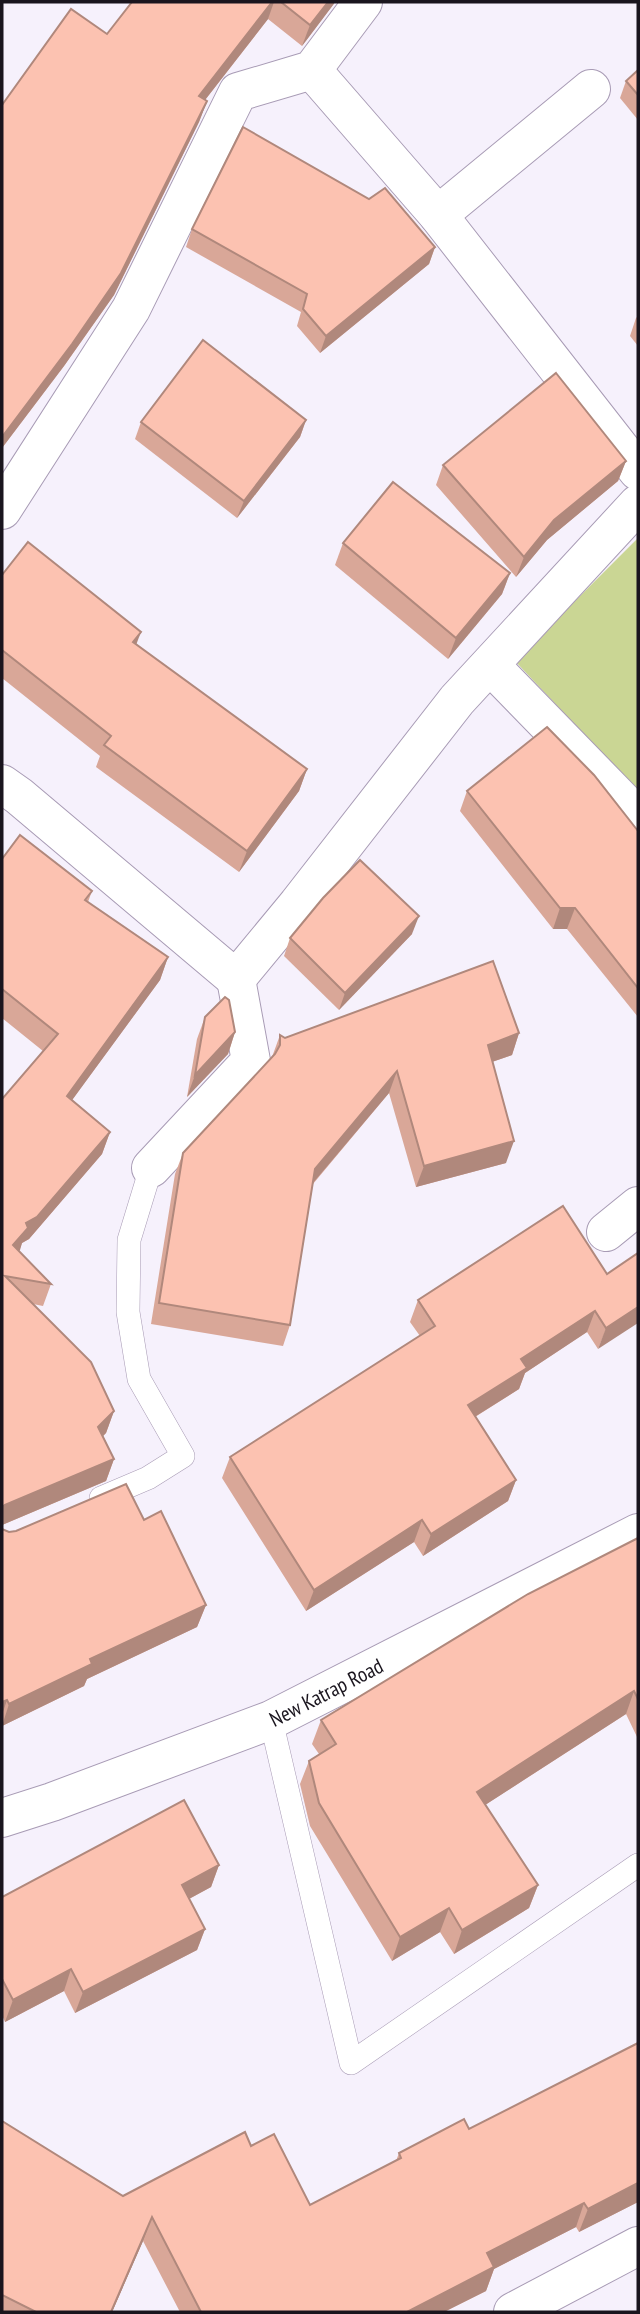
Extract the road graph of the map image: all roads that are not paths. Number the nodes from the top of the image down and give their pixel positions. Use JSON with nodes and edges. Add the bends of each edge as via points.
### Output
{"nodes":[{"id":1,"x":363,"y":2,"type":"edge"},
{"id":2,"x":312,"y":71,"type":"junction"},
{"id":3,"x":591,"y":89,"type":"dead end"},
{"id":4,"x":438,"y":215,"type":"junction"},
{"id":5,"x":638,"y":471,"type":"edge"},
{"id":6,"x":638,"y":504,"type":"edge"},
{"id":7,"x":2,"y":510,"type":"edge"},
{"id":8,"x":490,"y":665,"type":"junction"},
{"id":9,"x":2,"y":784,"type":"edge"},
{"id":10,"x":638,"y":817,"type":"edge"},
{"id":11,"x":236,"y":979,"type":"junction"},
{"id":12,"x":151,"y":1168,"type":"joint"},
{"id":13,"x":638,"y":1206,"type":"edge"},
{"id":14,"x":606,"y":1232,"type":"dead end"},
{"id":15,"x":75,"y":1509,"type":"edge"},
{"id":16,"x":638,"y":1533,"type":"edge"},
{"id":17,"x":271,"y":1720,"type":"junction"},
{"id":18,"x":2,"y":1818,"type":"edge"},
{"id":19,"x":638,"y":1865,"type":"edge"},
{"id":20,"x":638,"y":2246,"type":"edge"},
{"id":21,"x":513,"y":2312,"type":"edge"}],
"edges":[{"from":1,"to":2,"type":"street"},
{"from":2,"to":4,"type":"street"},
{"from":2,"to":7,"type":"street","via":[[238,92],[131,309]]},
{"from":3,"to":4,"type":"street"},
{"from":4,"to":5,"type":"street"},
{"from":6,"to":8,"type":"street"},
{"from":8,"to":10,"type":"street"},
{"from":8,"to":11,"type":"street","via":[[457,700]]},
{"from":9,"to":11,"type":"street"},
{"from":11,"to":12,"type":"street","via":[[251,1061]]},
{"from":12,"to":15,"type":"lane","via":[[129,1240],[128,1311],[139,1379],[183,1456],[148,1478]]},
{"from":13,"to":14,"type":"street"},
{"from":16,"to":17,"type":"street","name":"New Katrap Road"},
{"from":17,"to":18,"type":"street","name":"New Katrap Road"},
{"from":17,"to":19,"type":"lane","via":[[351,2063]]},
{"from":20,"to":21,"type":"street"}]}
